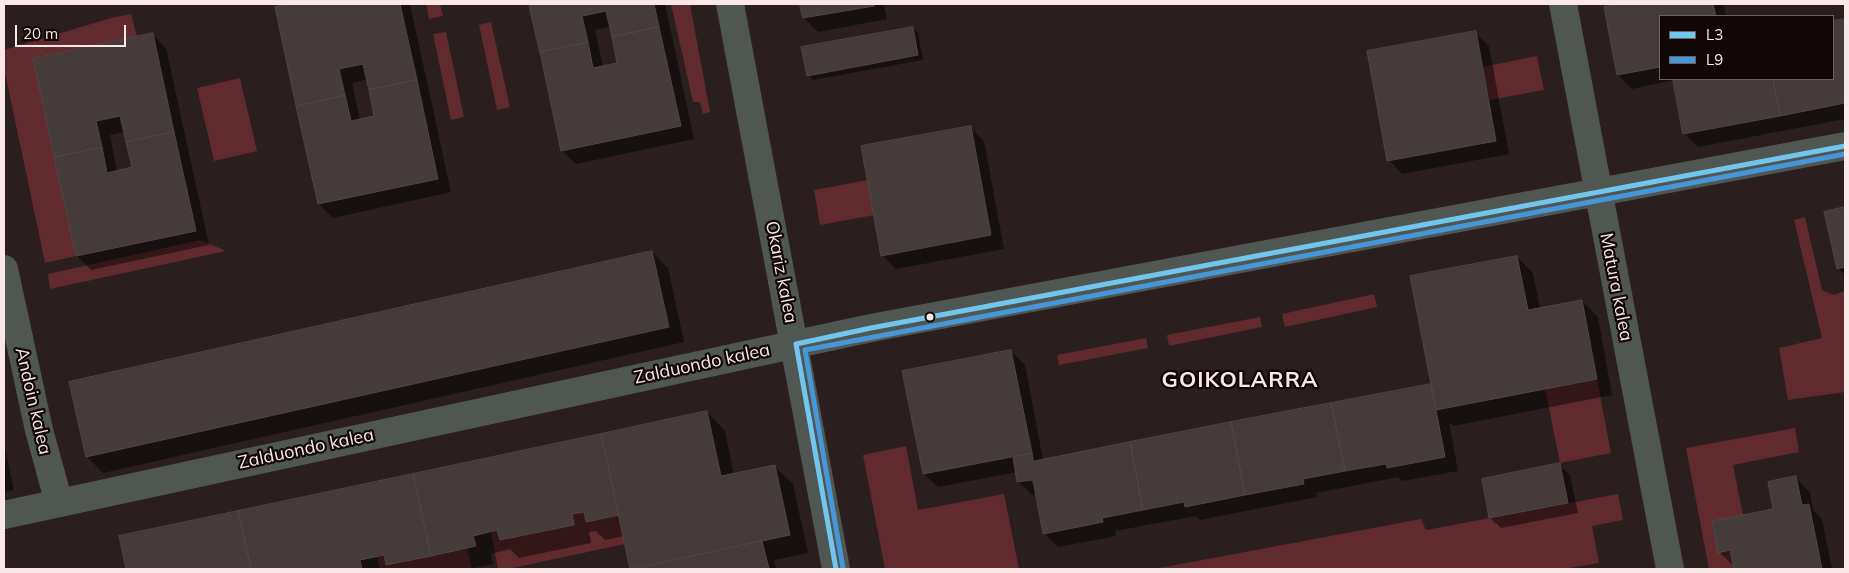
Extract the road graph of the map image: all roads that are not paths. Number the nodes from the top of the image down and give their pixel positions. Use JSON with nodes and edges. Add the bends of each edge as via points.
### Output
{"nodes":[{"id":1,"x":730,"y":4,"type":"edge"},
{"id":2,"x":1563,"y":4,"type":"edge"},
{"id":3,"x":1845,"y":146,"type":"edge"},
{"id":4,"x":1597,"y":192,"type":"junction"},
{"id":5,"x":4,"y":269,"type":"edge"},
{"id":6,"x":796,"y":344,"type":"junction"},
{"id":7,"x":58,"y":503,"type":"junction"},
{"id":8,"x":4,"y":515,"type":"edge"},
{"id":9,"x":836,"y":569,"type":"edge"},
{"id":10,"x":1670,"y":569,"type":"edge"}],
"edges":[{"from":1,"to":6,"type":"street","name":"Okariz kalea"},
{"from":2,"to":4,"type":"street","name":"Matura kalea"},
{"from":3,"to":4,"type":"street","name":"Zalduondo kalea"},
{"from":4,"to":6,"type":"street","name":"Zalduondo kalea"},
{"from":4,"to":10,"type":"street","name":"Matura kalea"},
{"from":5,"to":7,"type":"street","name":"Andoin kalea","via":[[38,430]]},
{"from":6,"to":7,"type":"street","name":"Zalduondo kalea"},
{"from":6,"to":9,"type":"street","name":"Okariz kalea"},
{"from":7,"to":8,"type":"street","name":"Zalduondo kalea"}]}
